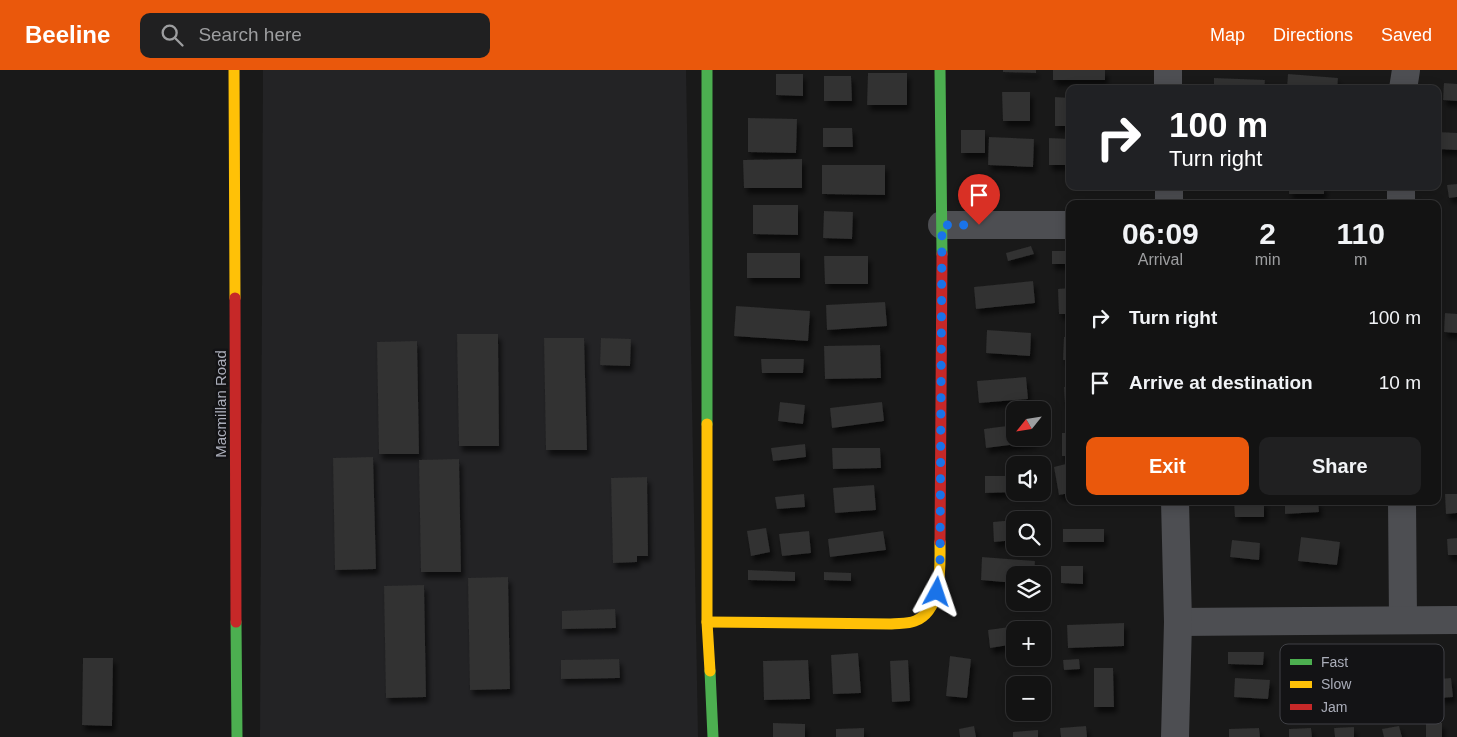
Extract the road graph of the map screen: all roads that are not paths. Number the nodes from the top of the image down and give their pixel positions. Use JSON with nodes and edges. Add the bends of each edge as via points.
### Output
{"nodes":[{"id":1,"x":234,"y":70,"type":"edge"},
{"id":2,"x":707,"y":70,"type":"edge"},
{"id":3,"x":940,"y":70,"type":"edge"},
{"id":4,"x":1168,"y":70,"type":"edge"},
{"id":5,"x":1406,"y":70,"type":"edge"},
{"id":6,"x":1168,"y":85,"type":"edge"},
{"id":7,"x":1404,"y":85,"type":"edge"},
{"id":8,"x":942,"y":225,"type":"junction"},
{"id":9,"x":1066,"y":225,"type":"edge"},
{"id":10,"x":1175,"y":505,"type":"edge"},
{"id":11,"x":1402,"y":505,"type":"edge"},
{"id":12,"x":1403,"y":619,"type":"junction"},
{"id":13,"x":1457,"y":620,"type":"edge"},
{"id":14,"x":707,"y":622,"type":"junction"},
{"id":15,"x":1178,"y":622,"type":"junction"},
{"id":16,"x":237,"y":737,"type":"edge"},
{"id":17,"x":713,"y":737,"type":"edge"},
{"id":18,"x":1175,"y":737,"type":"edge"}],
"edges":[{"from":1,"to":16,"type":"street","name":"Macmillan Road"},
{"from":2,"to":14,"type":"street"},
{"from":3,"to":8,"type":"street"},
{"from":4,"to":6,"type":"street"},
{"from":5,"to":7,"type":"street"},
{"from":8,"to":9,"type":"street"},
{"from":8,"to":14,"type":"street","via":[[940,562],[937,592],[928,611],[915,621],[891,624]]},
{"from":10,"to":15,"type":"street"},
{"from":11,"to":12,"type":"street"},
{"from":12,"to":13,"type":"street"},
{"from":12,"to":15,"type":"street"},
{"from":14,"to":17,"type":"street"},
{"from":15,"to":18,"type":"street"}]}
